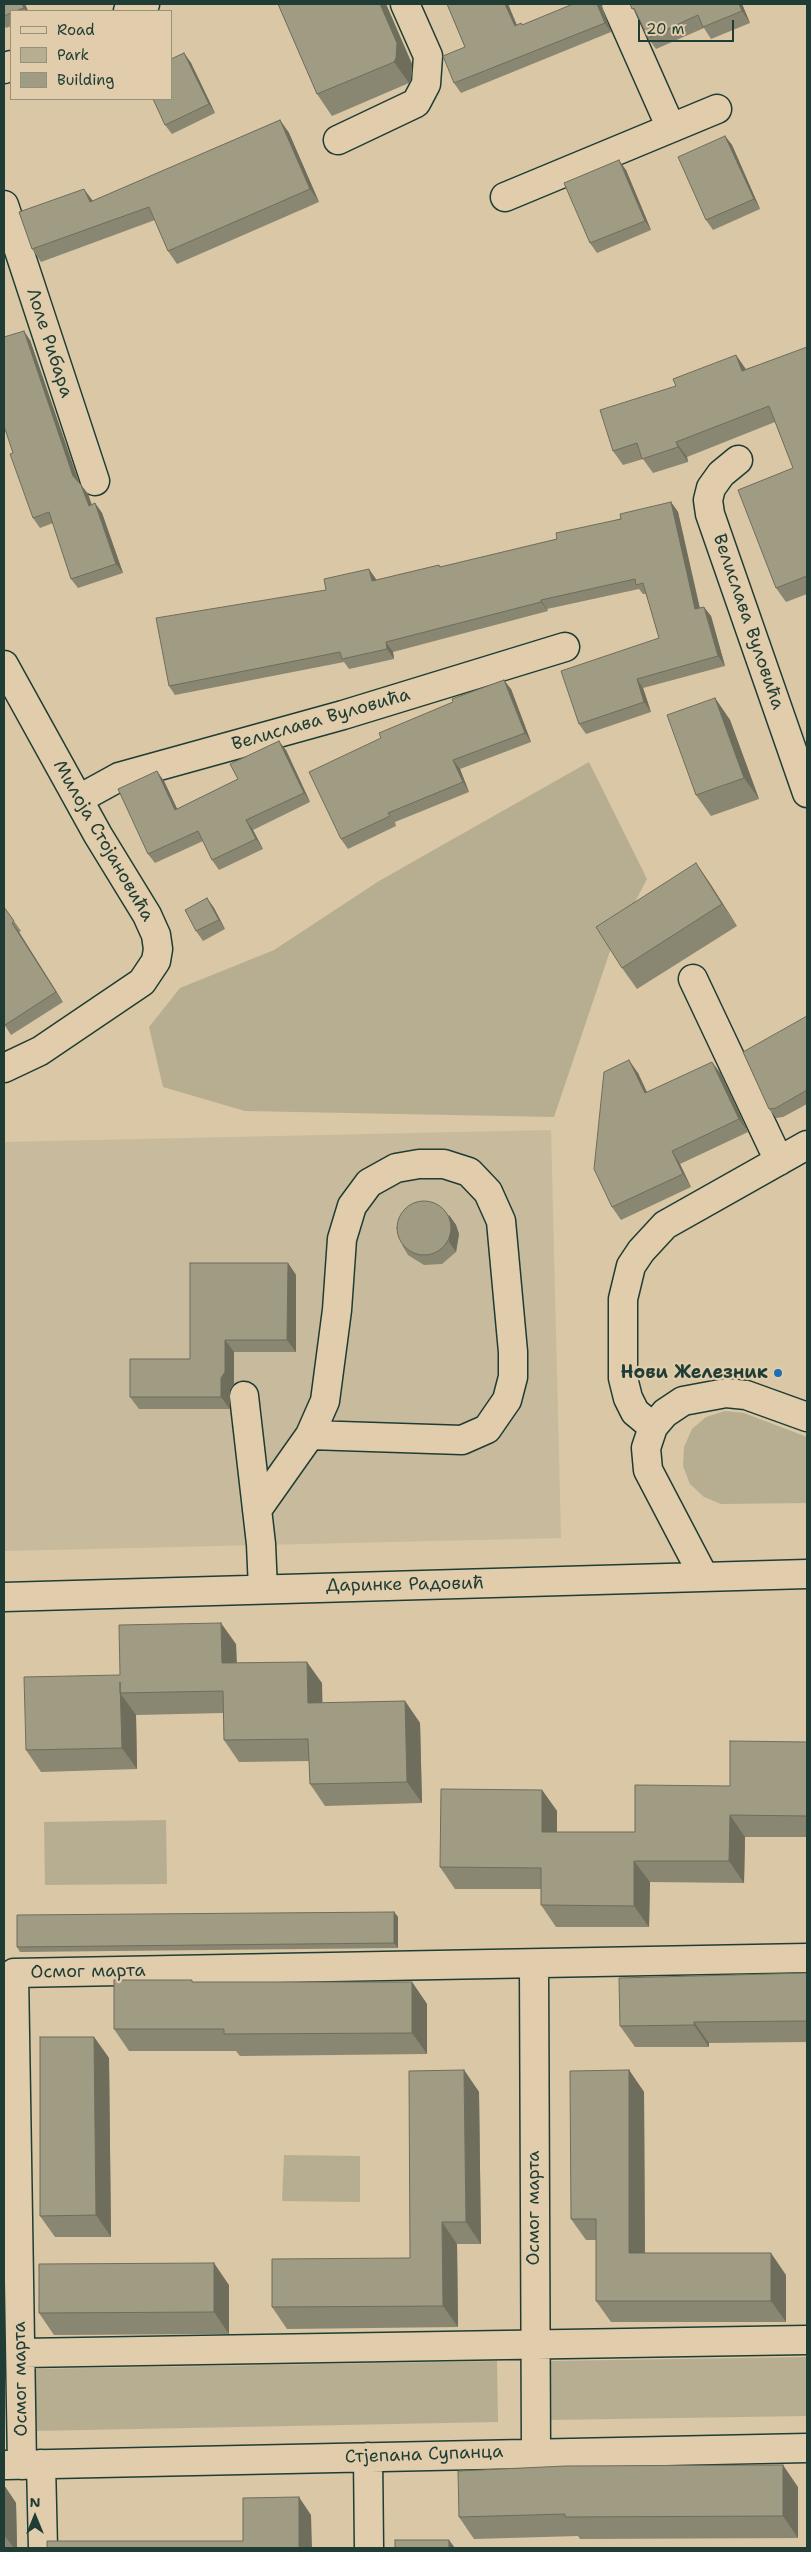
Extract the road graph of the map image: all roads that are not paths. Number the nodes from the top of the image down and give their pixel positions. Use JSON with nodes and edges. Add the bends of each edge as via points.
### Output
{"nodes":[{"id":1,"x":145,"y":4,"type":"edge"},
{"id":2,"x":405,"y":4,"type":"edge"},
{"id":3,"x":616,"y":4,"type":"edge"},
{"id":4,"x":130,"y":10,"type":"edge"},
{"id":5,"x":717,"y":109,"type":"dead end"},
{"id":6,"x":671,"y":128,"type":"junction"},
{"id":7,"x":338,"y":140,"type":"dead end"},
{"id":8,"x":505,"y":197,"type":"dead end"},
{"id":9,"x":4,"y":204,"type":"edge"},
{"id":10,"x":738,"y":460,"type":"dead end"},
{"id":11,"x":95,"y":481,"type":"dead end"},
{"id":12,"x":565,"y":647,"type":"dead end"},
{"id":13,"x":4,"y":665,"type":"edge"},
{"id":14,"x":807,"y":793,"type":"edge"},
{"id":15,"x":79,"y":799,"type":"junction"},
{"id":16,"x":693,"y":979,"type":"dead end"},
{"id":17,"x":4,"y":1068,"type":"edge"},
{"id":18,"x":807,"y":1145,"type":"edge"},
{"id":19,"x":779,"y":1161,"type":"junction"},
{"id":20,"x":244,"y":1396,"type":"dead end"},
{"id":21,"x":807,"y":1417,"type":"edge"},
{"id":22,"x":653,"y":1427,"type":"junction"},
{"id":23,"x":310,"y":1435,"type":"junction"},
{"id":24,"x":257,"y":1510,"type":"junction"},
{"id":25,"x":807,"y":1574,"type":"edge"},
{"id":26,"x":704,"y":1577,"type":"junction"},
{"id":27,"x":263,"y":1589,"type":"junction"},
{"id":28,"x":4,"y":1597,"type":"edge"},
{"id":29,"x":807,"y":1958,"type":"edge"},
{"id":30,"x":534,"y":1964,"type":"junction"},
{"id":31,"x":807,"y":2340,"type":"edge"},
{"id":32,"x":534,"y":2346,"type":"junction"},
{"id":33,"x":22,"y":2353,"type":"junction"},
{"id":34,"x":807,"y":2448,"type":"edge"},
{"id":35,"x":536,"y":2452,"type":"junction"},
{"id":36,"x":368,"y":2457,"type":"junction"},
{"id":37,"x":22,"y":2465,"type":"edge"},
{"id":38,"x":44,"y":2548,"type":"edge"},
{"id":39,"x":369,"y":2548,"type":"edge"}],
"edges":[{"from":1,"to":4,"type":"street"},
{"from":2,"to":7,"type":"street","via":[[428,56],[426,84],[416,103]]},
{"from":3,"to":6,"type":"street"},
{"from":5,"to":6,"type":"street"},
{"from":6,"to":8,"type":"street"},
{"from":9,"to":11,"type":"street","name":"Лоле Рибара"},
{"from":10,"to":14,"type":"street","name":"Велислава Вуловића","via":[[721,474],[711,488],[708,500],[710,514]]},
{"from":12,"to":15,"type":"street","name":"Велислава Вуловића","via":[[352,713],[120,777]]},
{"from":13,"to":15,"type":"street","name":"Милоја Стојановића"},
{"from":15,"to":17,"type":"street","name":"Милоја Стојановића","via":[[152,925],[158,949],[156,961],[142,982],[40,1051]]},
{"from":16,"to":19,"type":"street"},
{"from":18,"to":19,"type":"street"},
{"from":19,"to":22,"type":"street","via":[[665,1225],[631,1266],[623,1299],[623,1378],[635,1412]]},
{"from":20,"to":24,"type":"street"},
{"from":21,"to":22,"type":"street","via":[[746,1396],[726,1393],[683,1401],[665,1413]]},
{"from":22,"to":26,"type":"street","via":[[646,1448],[648,1470]]},
{"from":23,"to":23,"type":"street","via":[[326,1401],[342,1239],[352,1206],[369,1184],[396,1168],[444,1164],[469,1172],[488,1192],[501,1221],[513,1352],[513,1377],[507,1400],[487,1429],[462,1440]]},
{"from":23,"to":24,"type":"street"},
{"from":24,"to":27,"type":"street"},
{"from":25,"to":26,"type":"street","name":"Даринке Радовић"},
{"from":26,"to":27,"type":"street","name":"Даринке Радовић"},
{"from":27,"to":28,"type":"street","name":"Даринке Радовић"},
{"from":29,"to":30,"type":"street","name":"Осмог марта"},
{"from":30,"to":32,"type":"street","name":"Осмог марта"},
{"from":30,"to":33,"type":"street","name":"Осмог марта","via":[[14,1973]]},
{"from":31,"to":32,"type":"street"},
{"from":32,"to":33,"type":"street"},
{"from":32,"to":35,"type":"street","name":"Осмог марта"},
{"from":33,"to":37,"type":"street","name":"Осмог марта"},
{"from":34,"to":35,"type":"street","name":"Стјепана Супанца"},
{"from":35,"to":36,"type":"street","name":"Стјепана Супанца"},
{"from":36,"to":37,"type":"street","name":"Стјепана Супанца"},
{"from":36,"to":39,"type":"street"},
{"from":37,"to":38,"type":"street"}]}
